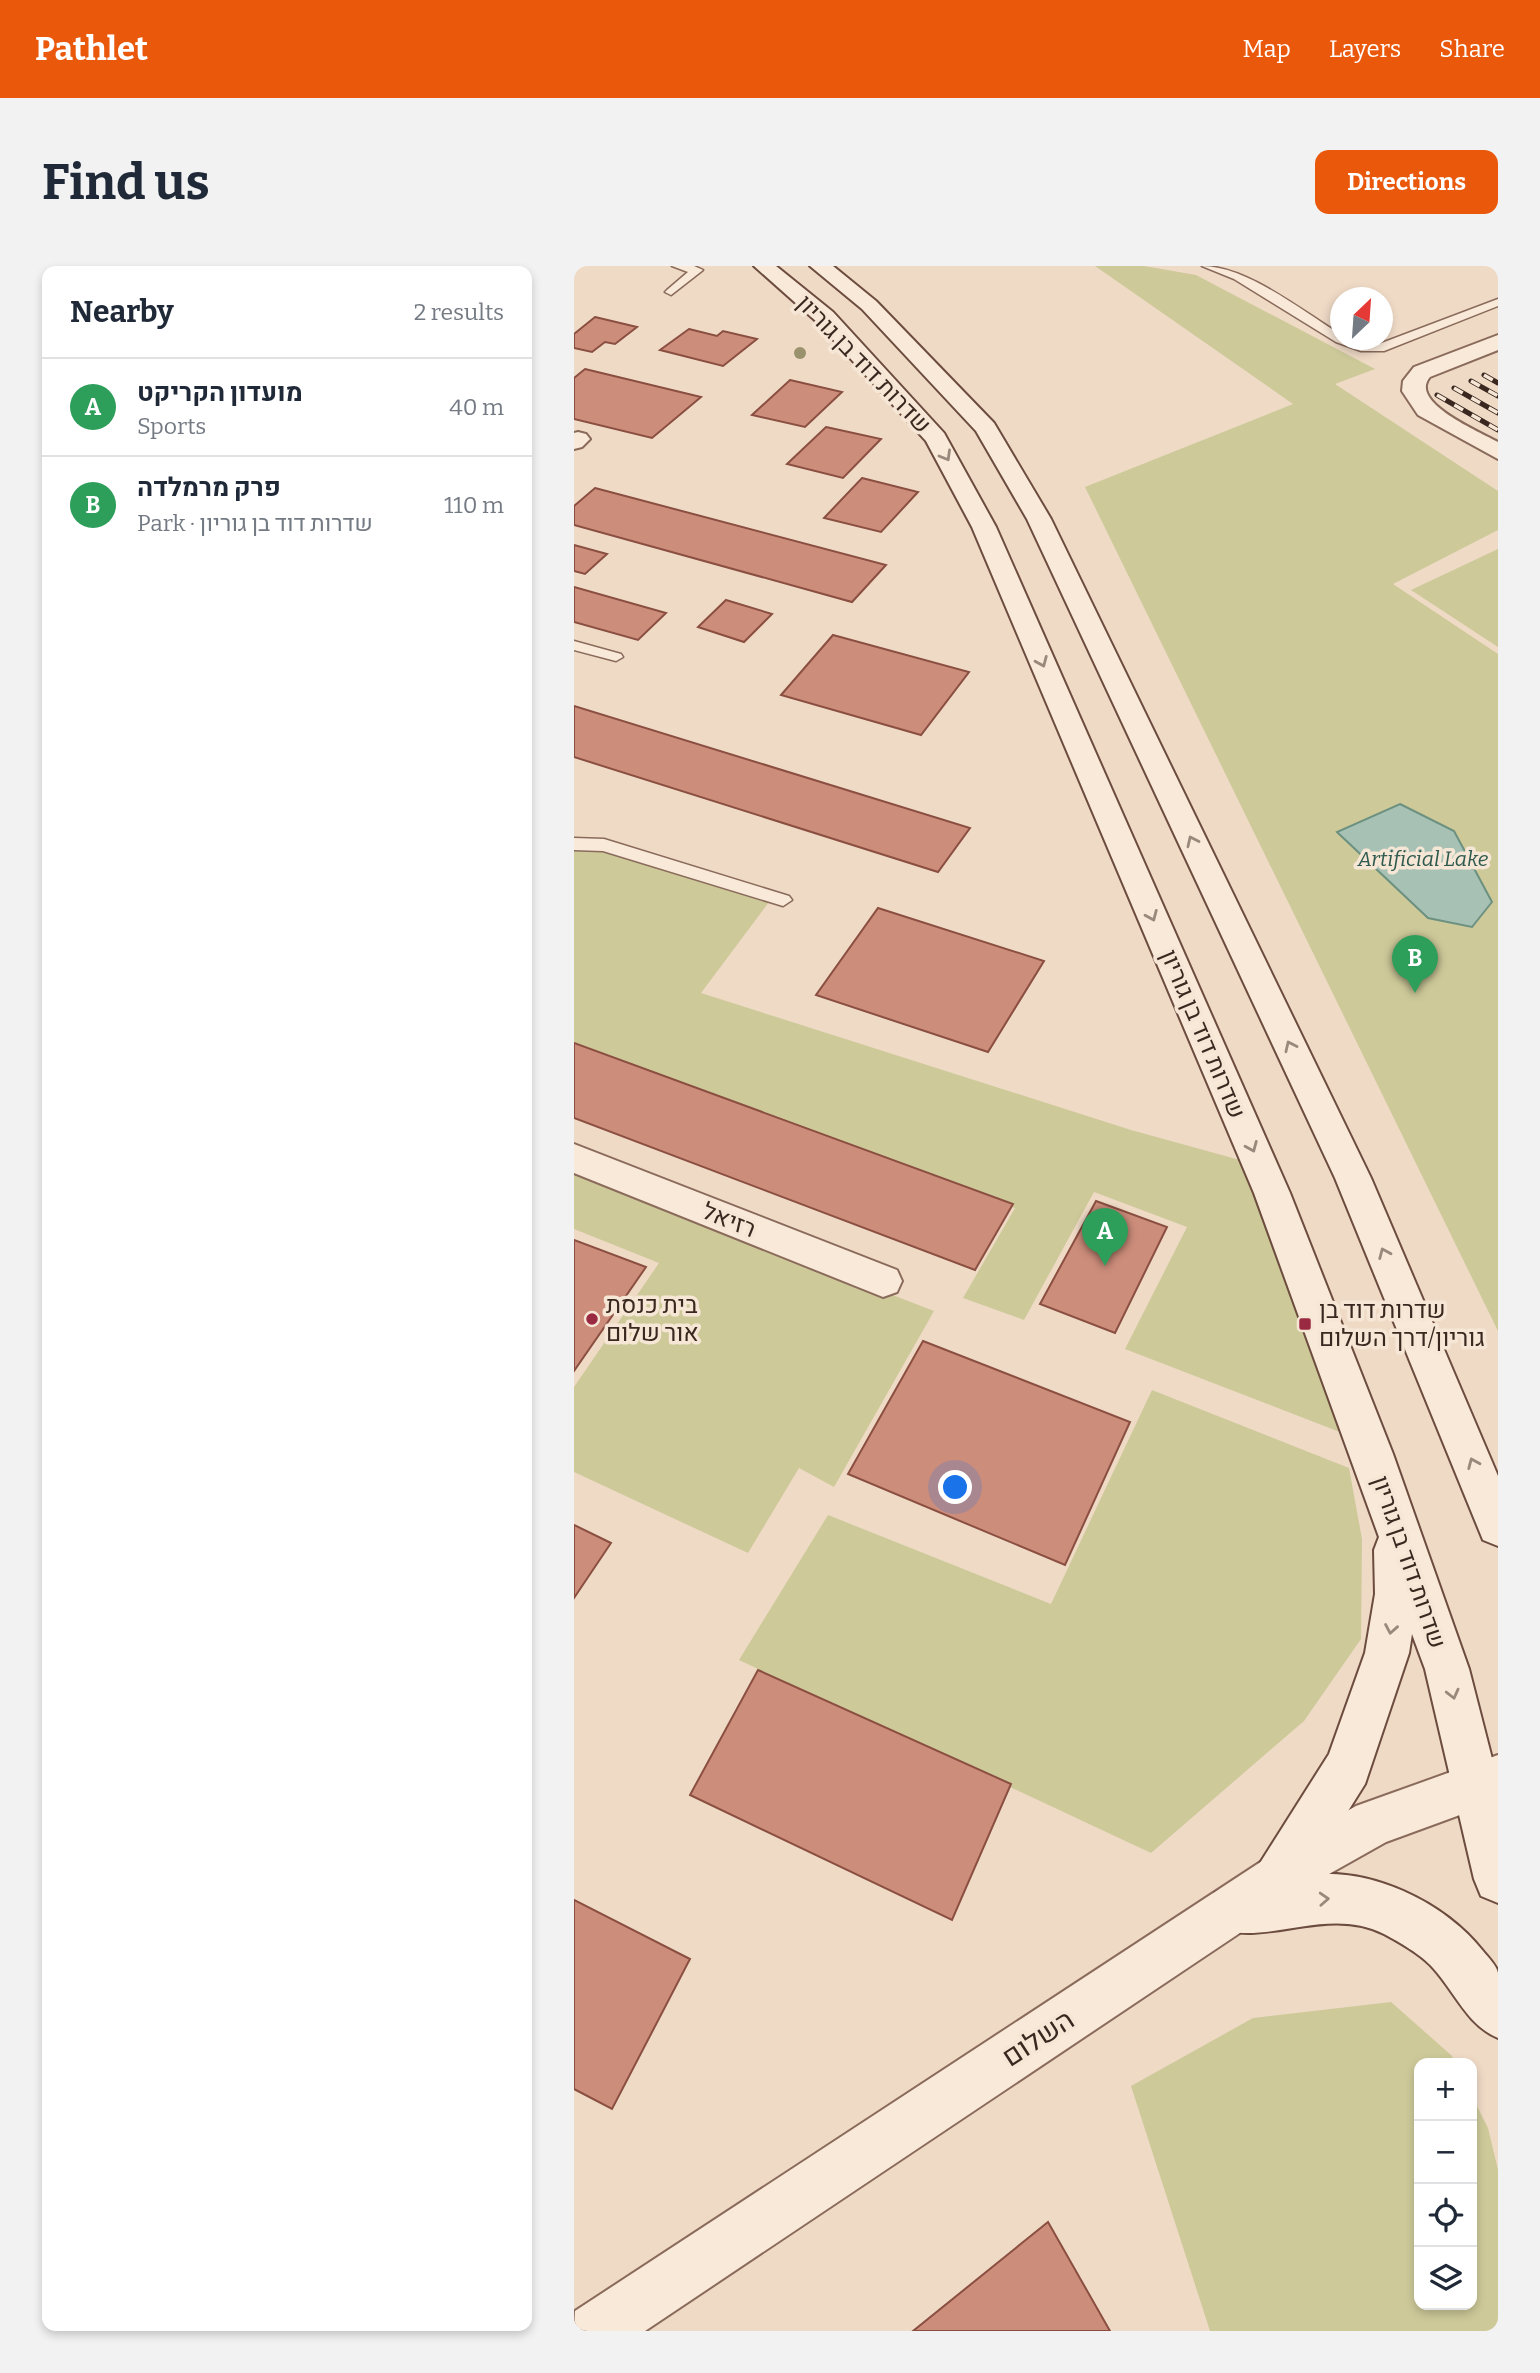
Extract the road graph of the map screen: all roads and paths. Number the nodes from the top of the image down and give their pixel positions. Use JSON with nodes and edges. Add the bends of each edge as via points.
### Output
{"nodes":[{"id":1,"x":678,"y":266,"type":"edge"},
{"id":2,"x":764,"y":266,"type":"edge"},
{"id":3,"x":820,"y":266,"type":"edge"},
{"id":4,"x":1208,"y":266,"type":"edge"},
{"id":5,"x":671,"y":292,"type":"dead end"},
{"id":6,"x":1498,"y":302,"type":"edge"},
{"id":7,"x":1330,"y":332,"type":"edge"},
{"id":8,"x":1498,"y":342,"type":"edge"},
{"id":9,"x":1393,"y":343,"type":"edge"},
{"id":10,"x":1498,"y":452,"type":"edge"},
{"id":11,"x":574,"y":645,"type":"edge"},
{"id":12,"x":616,"y":657,"type":"dead end"},
{"id":13,"x":574,"y":844,"type":"edge"},
{"id":14,"x":783,"y":900,"type":"dead end"},
{"id":15,"x":574,"y":1158,"type":"edge"},
{"id":16,"x":883,"y":1281,"type":"dead end"},
{"id":17,"x":1393,"y":1513,"type":"junction"},
{"id":18,"x":1498,"y":1526,"type":"edge"},
{"id":19,"x":1487,"y":1782,"type":"edge"},
{"id":20,"x":1498,"y":1879,"type":"edge"},
{"id":21,"x":1277,"y":1880,"type":"junction"},
{"id":22,"x":1232,"y":1910,"type":"junction"},
{"id":23,"x":1498,"y":2012,"type":"edge"},
{"id":24,"x":596,"y":2331,"type":"edge"}],
"edges":[{"from":1,"to":5,"type":"lane","via":[[698,270]]},
{"from":2,"to":17,"type":"main road","name":"שדרות דוד בן גוריון","one_way":true,"via":[[825,317],[936,438],[984,527],[1272,1193]]},
{"from":18,"to":3,"type":"main road","name":"שדרות דוד בן גוריון","one_way":true,"via":[[1353,1178],[1023,488],[986,428],[951,389],[869,305]]},
{"from":4,"to":7,"type":"lane","via":[[1238,277]]},
{"from":6,"to":9,"type":"lane"},
{"from":8,"to":10,"type":"main road","via":[[1422,372],[1413,391],[1426,410]]},
{"from":11,"to":12,"type":"lane"},
{"from":13,"to":14,"type":"lane","via":[[604,845]]},
{"from":15,"to":16,"type":"main road","name":"רזיאל"},
{"from":17,"to":19,"type":"main road","name":"שדרות דוד בן גוריון","one_way":true},
{"from":17,"to":21,"type":"main road","one_way":true,"via":[[1397,1594],[1387,1653],[1348,1767]]},
{"from":19,"to":20,"type":"main road","name":"שדרות דוד בן גוריון"},
{"from":19,"to":21,"type":"main road","name":"השלום","via":[[1373,1823]]},
{"from":21,"to":22,"type":"main road","name":"השלום"},
{"from":22,"to":23,"type":"main road","one_way":true,"via":[[1330,1897],[1392,1911],[1449,1948]]},
{"from":22,"to":24,"type":"main road","name":"השלום"}]}
